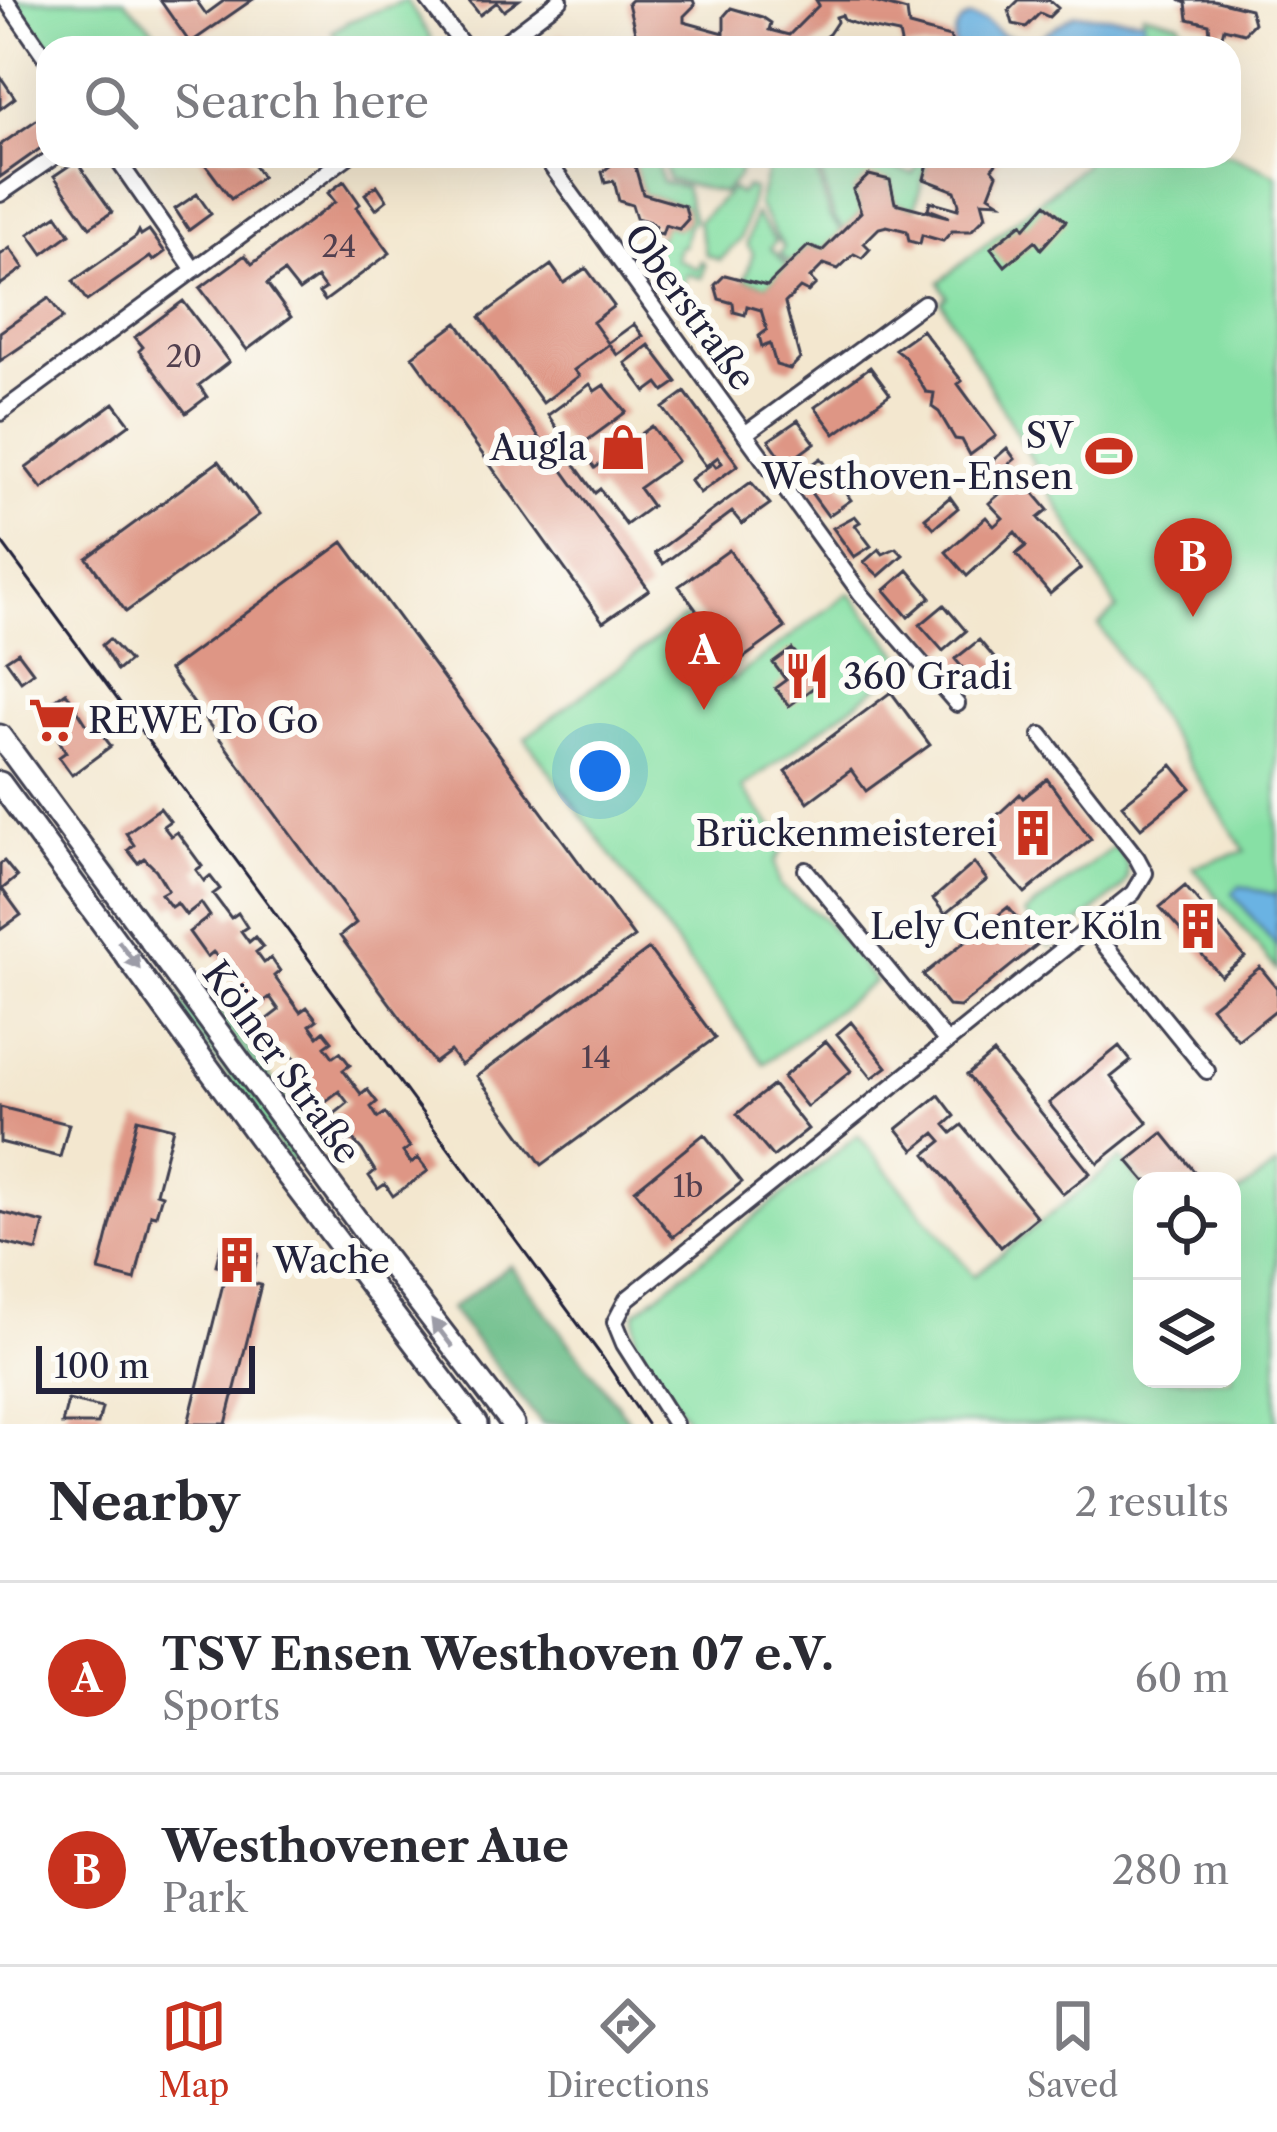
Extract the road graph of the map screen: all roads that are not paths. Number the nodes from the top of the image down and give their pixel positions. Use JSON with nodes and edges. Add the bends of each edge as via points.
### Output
{"nodes":[{"id":1,"x":5,"y":0,"type":"edge"},
{"id":2,"x":428,"y":0,"type":"edge"},
{"id":3,"x":560,"y":0,"type":"edge"},
{"id":4,"x":456,"y":36,"type":"edge"},
{"id":5,"x":513,"y":36,"type":"edge"},
{"id":6,"x":36,"y":44,"type":"edge"},
{"id":7,"x":38,"y":168,"type":"edge"},
{"id":8,"x":123,"y":168,"type":"edge"},
{"id":9,"x":332,"y":168,"type":"edge"},
{"id":10,"x":553,"y":168,"type":"edge"},
{"id":11,"x":0,"y":194,"type":"edge"},
{"id":12,"x":194,"y":270,"type":"junction"},
{"id":13,"x":924,"y":303,"type":"dead end"},
{"id":14,"x":0,"y":412,"type":"edge"},
{"id":15,"x":745,"y":434,"type":"junction"},
{"id":16,"x":957,"y":704,"type":"dead end"},
{"id":17,"x":1041,"y":735,"type":"dead end"},
{"id":18,"x":0,"y":736,"type":"edge"},
{"id":19,"x":0,"y":783,"type":"edge"},
{"id":20,"x":73,"y":834,"type":"junction"},
{"id":21,"x":51,"y":850,"type":"junction"},
{"id":22,"x":806,"y":870,"type":"dead end"},
{"id":23,"x":1090,"y":927,"type":"junction"},
{"id":24,"x":947,"y":1042,"type":"junction"},
{"id":25,"x":1207,"y":1071,"type":"dead end"},
{"id":26,"x":476,"y":1424,"type":"edge"},
{"id":27,"x":513,"y":1424,"type":"edge"},
{"id":28,"x":675,"y":1424,"type":"edge"}],
"edges":[{"from":1,"to":6,"type":"street"},
{"from":2,"to":4,"type":"street"},
{"from":3,"to":5,"type":"street"},
{"from":7,"to":11,"type":"street"},
{"from":8,"to":12,"type":"street"},
{"from":9,"to":12,"type":"street"},
{"from":10,"to":15,"type":"street","name":"Oberstraße"},
{"from":12,"to":14,"type":"street"},
{"from":13,"to":15,"type":"street","name":"Oberstraße"},
{"from":15,"to":16,"type":"street","name":"Oberstraße","via":[[863,596]]},
{"from":17,"to":23,"type":"street","via":[[1145,872],[1133,893]]},
{"from":18,"to":20,"type":"main road","name":"Kölner Straße"},
{"from":19,"to":21,"type":"main road","name":"Kölner Straße"},
{"from":20,"to":21,"type":"main road"},
{"from":27,"to":20,"type":"main road","name":"Kölner Straße","one_way":true},
{"from":21,"to":26,"type":"main road","name":"Kölner Straße","one_way":true},
{"from":22,"to":24,"type":"street"},
{"from":23,"to":24,"type":"street"},
{"from":23,"to":25,"type":"street"},
{"from":24,"to":28,"type":"street","via":[[628,1299],[615,1322]]}]}
